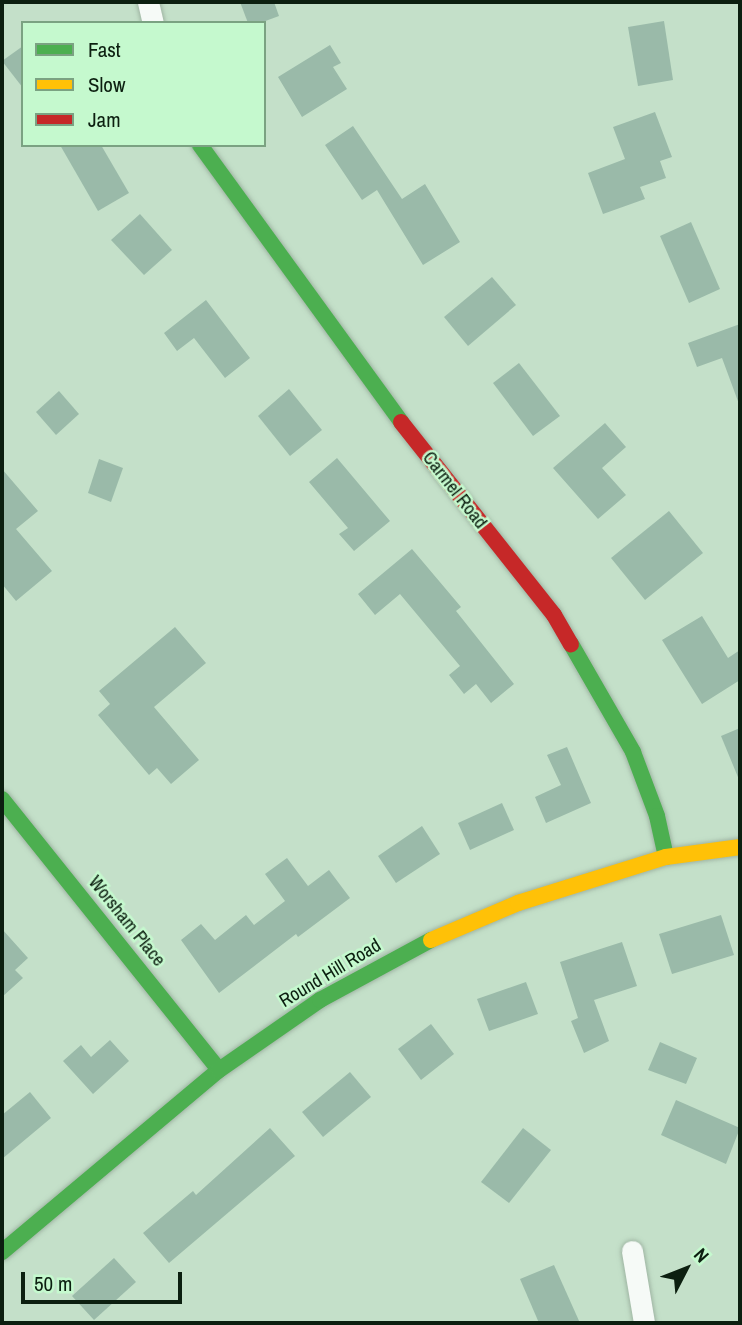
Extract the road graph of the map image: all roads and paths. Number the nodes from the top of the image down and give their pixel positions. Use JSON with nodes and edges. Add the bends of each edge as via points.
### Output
{"nodes":[{"id":1,"x":148,"y":2,"type":"edge"},
{"id":2,"x":153,"y":21,"type":"edge"},
{"id":3,"x":201,"y":147,"type":"edge"},
{"id":4,"x":2,"y":799,"type":"edge"},
{"id":5,"x":740,"y":847,"type":"edge"},
{"id":6,"x":666,"y":857,"type":"junction"},
{"id":7,"x":219,"y":1070,"type":"junction"},
{"id":8,"x":632,"y":1251,"type":"dead end"},
{"id":9,"x":2,"y":1252,"type":"edge"},
{"id":10,"x":644,"y":1323,"type":"edge"}],
"edges":[{"from":1,"to":2,"type":"street"},
{"from":3,"to":6,"type":"street","name":"Carmel Road","via":[[400,421],[554,615],[633,752],[657,816]]},
{"from":4,"to":7,"type":"street","name":"Worsham Place"},
{"from":5,"to":6,"type":"street","name":"Round Hill Road"},
{"from":6,"to":7,"type":"street","name":"Round Hill Road","via":[[519,903],[422,944],[320,1000]]},
{"from":7,"to":9,"type":"street","name":"Round Hill Road"},
{"from":8,"to":10,"type":"street"}]}
